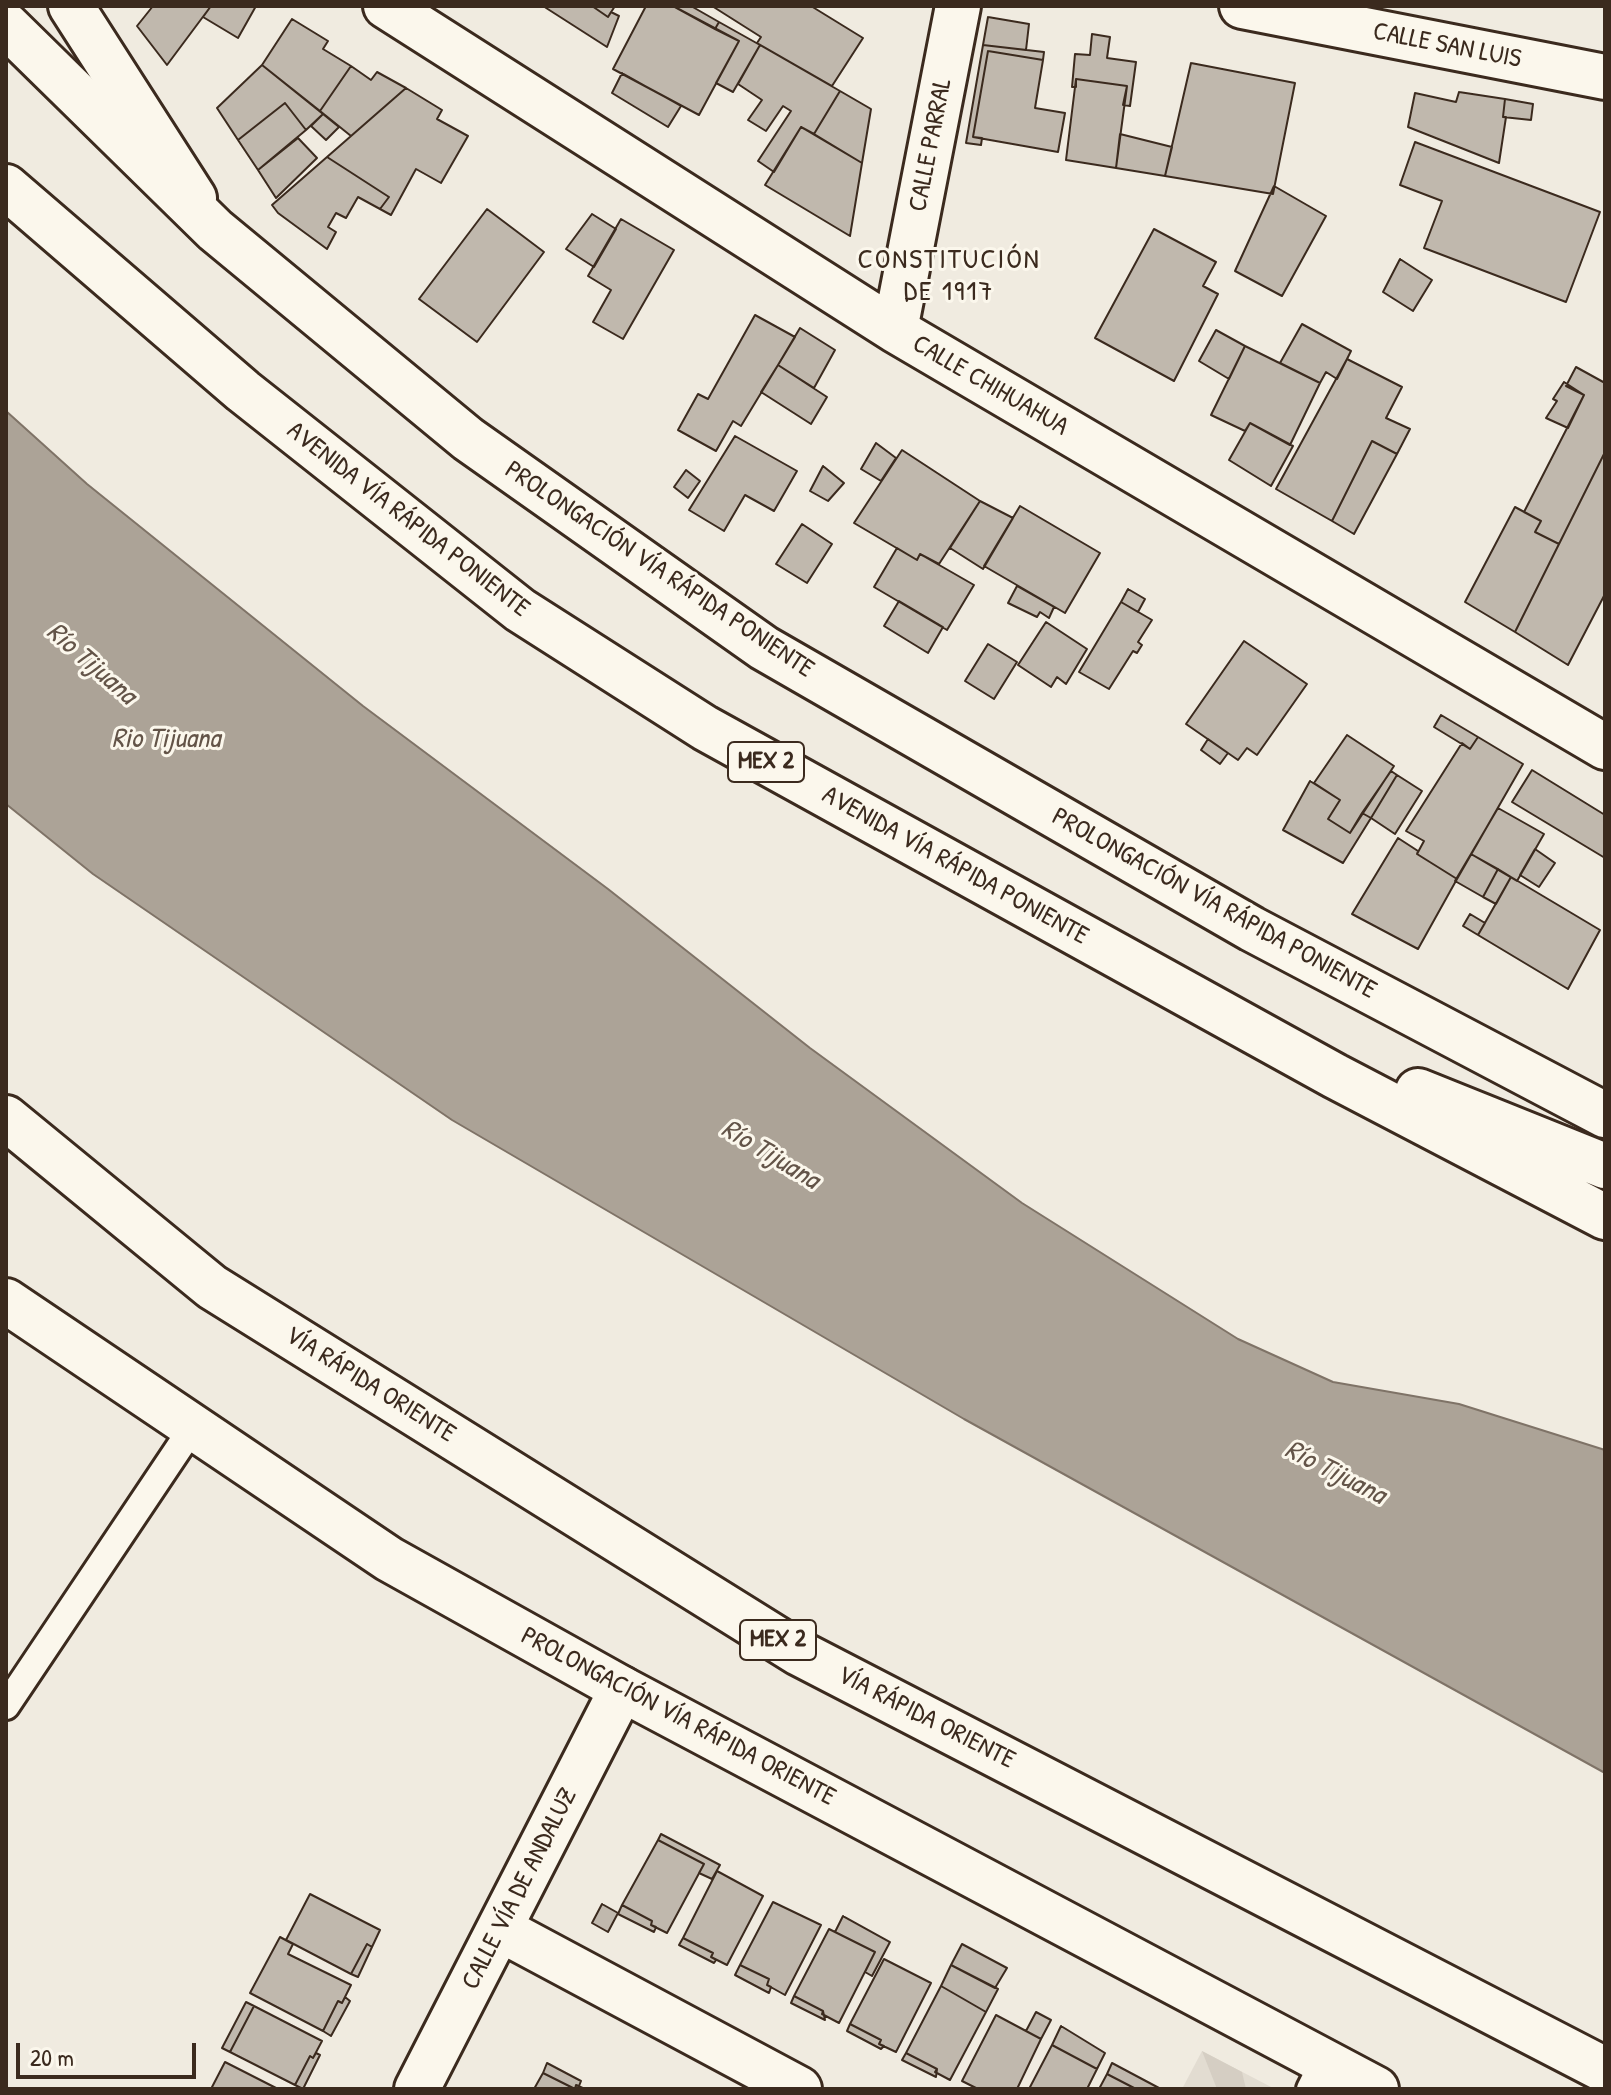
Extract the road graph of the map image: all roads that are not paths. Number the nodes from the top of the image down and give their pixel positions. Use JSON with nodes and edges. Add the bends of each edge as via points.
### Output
{"nodes":[{"id":1,"x":71,"y":6,"type":"edge"},
{"id":2,"x":386,"y":6,"type":"edge"},
{"id":3,"x":958,"y":6,"type":"edge"},
{"id":4,"x":1242,"y":6,"type":"edge"},
{"id":5,"x":6,"y":25,"type":"edge"},
{"id":6,"x":1605,"y":77,"type":"edge"},
{"id":7,"x":6,"y":187,"type":"edge"},
{"id":8,"x":215,"y":230,"type":"junction"},
{"id":9,"x":895,"y":330,"type":"junction"},
{"id":10,"x":1605,"y":747,"type":"edge"},
{"id":11,"x":1335,"y":1076,"type":"junction"},
{"id":12,"x":1605,"y":1115,"type":"edge"},
{"id":13,"x":6,"y":1118,"type":"edge"},
{"id":14,"x":1605,"y":1166,"type":"edge"},
{"id":15,"x":1605,"y":1217,"type":"edge"},
{"id":16,"x":6,"y":1301,"type":"edge"},
{"id":17,"x":193,"y":1427,"type":"junction"},
{"id":18,"x":622,"y":1689,"type":"junction"},
{"id":19,"x":6,"y":1706,"type":"edge"},
{"id":20,"x":500,"y":1929,"type":"junction"},
{"id":21,"x":1605,"y":2070,"type":"edge"},
{"id":22,"x":1316,"y":2076,"type":"edge"},
{"id":23,"x":417,"y":2089,"type":"edge"},
{"id":24,"x":799,"y":2089,"type":"edge"},
{"id":25,"x":1376,"y":2089,"type":"edge"}],
"edges":[{"from":1,"to":8,"type":"main road"},
{"from":2,"to":9,"type":"main road","name":"CALLE CHIHUAHUA"},
{"from":3,"to":9,"type":"main road","name":"CALLE PARRAL"},
{"from":4,"to":6,"type":"main road","name":"CALLE SAN LUIS"},
{"from":5,"to":8,"type":"main road","name":"PROLONGACIÓN VÍA RÁPIDA PONIENTE"},
{"from":7,"to":11,"type":"main road","name":"AVENIDA VÍA RÁPIDA PONIENTE","number":"MEX 2","via":[[243,391],[520,610],[705,728]]},
{"from":8,"to":12,"type":"main road","name":"PROLONGACIÓN VÍA RÁPIDA PONIENTE","via":[[468,439],[764,648],[1252,929]]},
{"from":9,"to":10,"type":"main road","name":"CALLE CHIHUAHUA"},
{"from":11,"to":14,"type":"main road","via":[[1383,1077]]},
{"from":11,"to":15,"type":"main road","name":"AVENIDA VÍA RÁPIDA PONIENTE","number":"MEX 2"},
{"from":13,"to":21,"type":"main road","name":"VÍA RÁPIDA ORIENTE","number":"MEX 2","via":[[212,1287],[799,1653]]},
{"from":16,"to":17,"type":"main road","name":"PROLONGACIÓN VÍA RÁPIDA ORIENTE"},
{"from":17,"to":18,"type":"main road","name":"PROLONGACIÓN VÍA RÁPIDA ORIENTE","via":[[389,1559]]},
{"from":17,"to":19,"type":"lane"},
{"from":18,"to":20,"type":"main road","name":"CALLE VÍA DE ANDALUZ"},
{"from":18,"to":22,"type":"main road","name":"PROLONGACIÓN VÍA RÁPIDA ORIENTE"},
{"from":20,"to":23,"type":"main road","name":"CALLE VÍA DE ANDALUZ"},
{"from":20,"to":24,"type":"main road"},
{"from":22,"to":25,"type":"main road","name":"PROLONGACIÓN VÍA RÁPIDA ORIENTE"}]}
